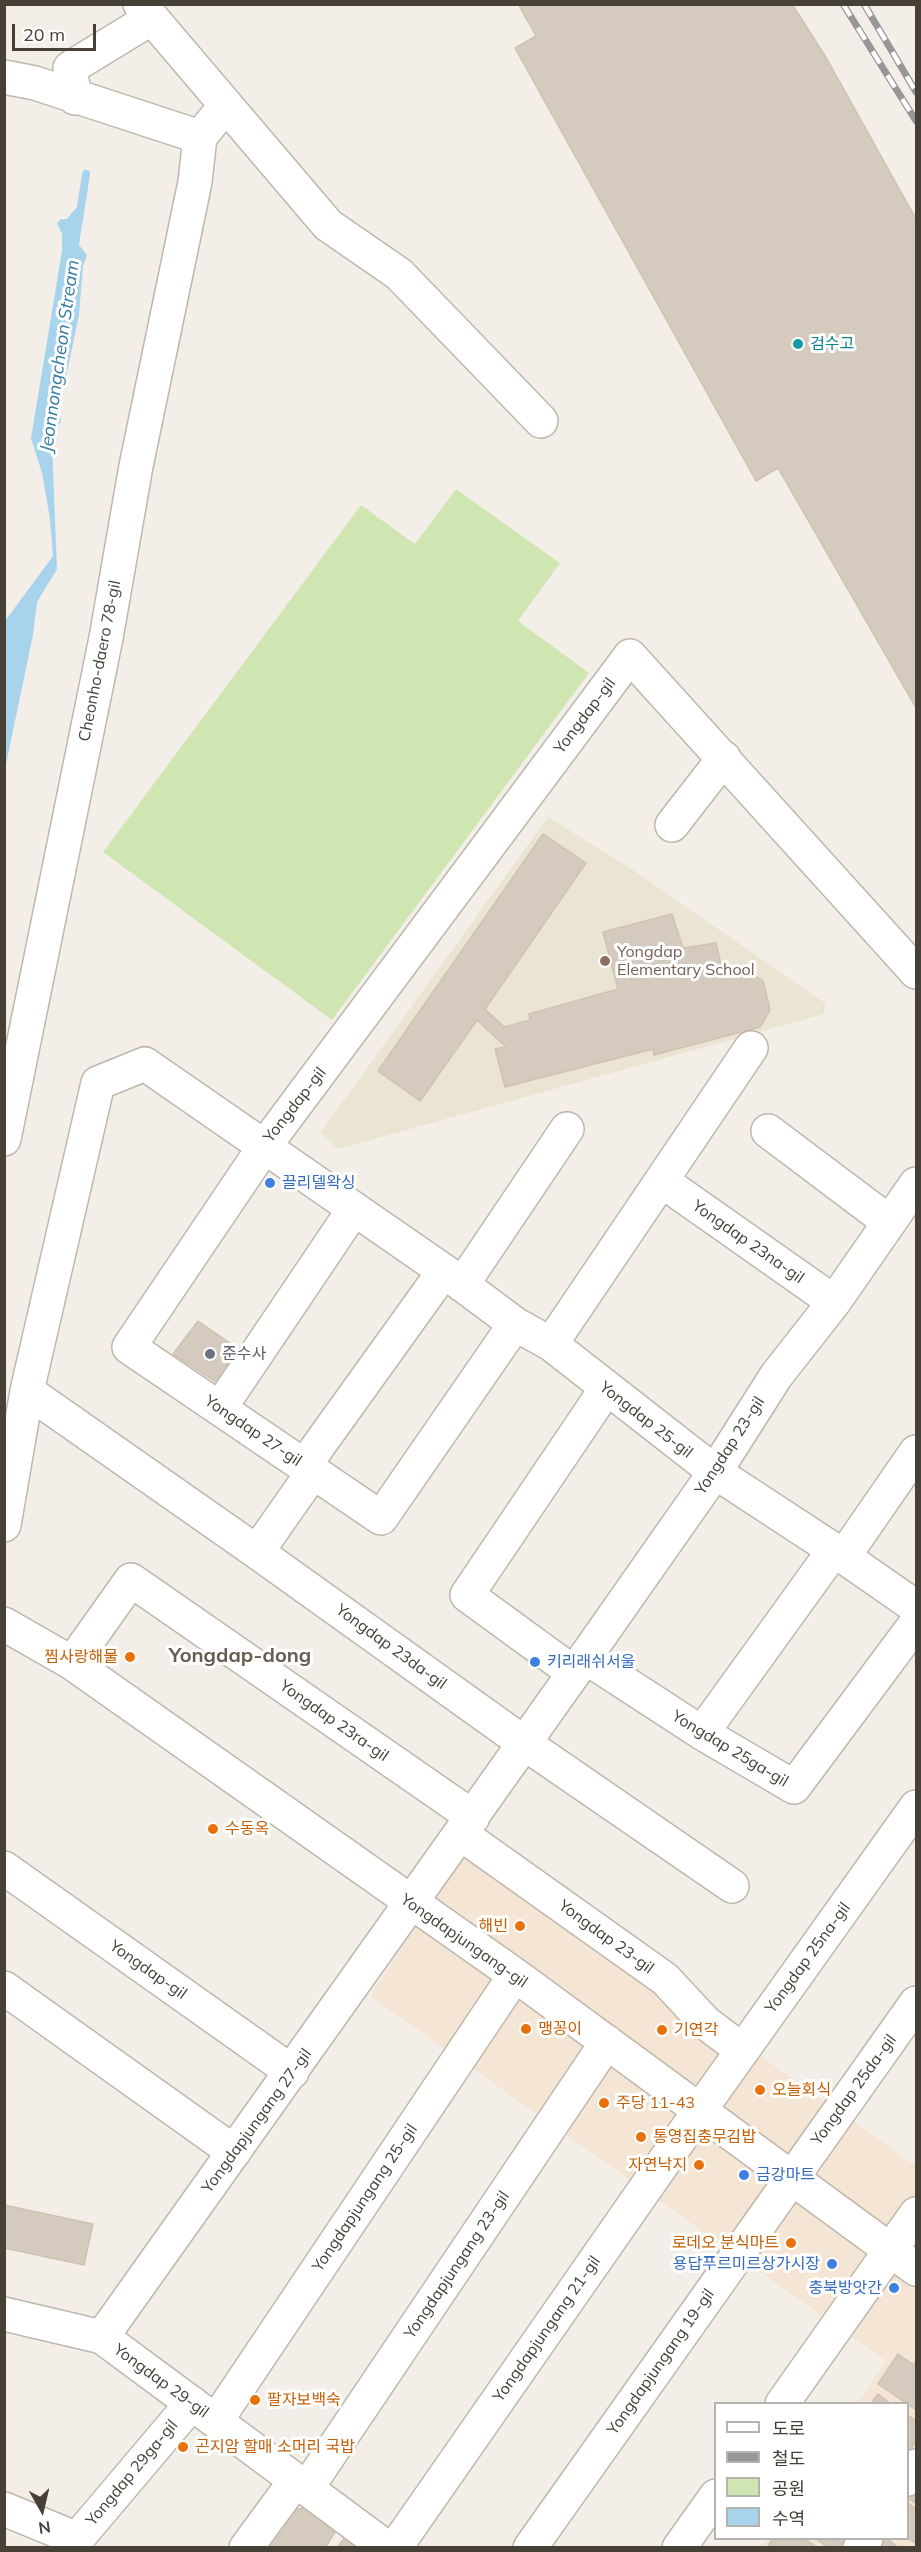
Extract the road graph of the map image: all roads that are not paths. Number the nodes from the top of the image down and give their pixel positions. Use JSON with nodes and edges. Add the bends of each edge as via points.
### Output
{"nodes":[{"id":1,"x":146,"y":11,"type":"edge"},
{"id":2,"x":4,"y":77,"type":"edge"},
{"id":3,"x":75,"y":98,"type":"junction"},
{"id":4,"x":226,"y":105,"type":"junction"},
{"id":5,"x":200,"y":137,"type":"junction"},
{"id":6,"x":541,"y":421,"type":"dead end"},
{"id":7,"x":724,"y":758,"type":"junction"},
{"id":8,"x":672,"y":825,"type":"dead end"},
{"id":9,"x":916,"y":972,"type":"edge"},
{"id":10,"x":751,"y":1048,"type":"dead end"},
{"id":11,"x":567,"y":1130,"type":"dead end"},
{"id":12,"x":768,"y":1131,"type":"dead end"},
{"id":13,"x":4,"y":1139,"type":"edge"},
{"id":14,"x":264,"y":1147,"type":"junction"},
{"id":15,"x":662,"y":1181,"type":"junction"},
{"id":16,"x":916,"y":1184,"type":"edge"},
{"id":17,"x":354,"y":1209,"type":"junction"},
{"id":18,"x":889,"y":1222,"type":"junction"},
{"id":19,"x":453,"y":1278,"type":"junction"},
{"id":20,"x":834,"y":1302,"type":"junction"},
{"id":21,"x":515,"y":1324,"type":"junction"},
{"id":22,"x":551,"y":1344,"type":"junction"},
{"id":23,"x":606,"y":1389,"type":"junction"},
{"id":24,"x":27,"y":1391,"type":"junction"},
{"id":25,"x":219,"y":1408,"type":"junction"},
{"id":26,"x":916,"y":1452,"type":"edge"},
{"id":27,"x":309,"y":1469,"type":"junction"},
{"id":28,"x":715,"y":1472,"type":"junction"},
{"id":29,"x":4,"y":1525,"type":"edge"},
{"id":30,"x":257,"y":1551,"type":"junction"},
{"id":31,"x":839,"y":1553,"type":"junction"},
{"id":32,"x":916,"y":1607,"type":"edge"},
{"id":33,"x":916,"y":1623,"type":"edge"},
{"id":34,"x":4,"y":1624,"type":"edge"},
{"id":35,"x":72,"y":1664,"type":"junction"},
{"id":36,"x":580,"y":1665,"type":"junction"},
{"id":37,"x":702,"y":1733,"type":"junction"},
{"id":38,"x":524,"y":1743,"type":"junction"},
{"id":39,"x":916,"y":1807,"type":"edge"},
{"id":40,"x":467,"y":1826,"type":"junction"},
{"id":41,"x":4,"y":1868,"type":"edge"},
{"id":42,"x":732,"y":1887,"type":"dead end"},
{"id":43,"x":412,"y":1904,"type":"junction"},
{"id":44,"x":515,"y":1975,"type":"junction"},
{"id":45,"x":4,"y":1988,"type":"edge"},
{"id":46,"x":916,"y":2003,"type":"edge"},
{"id":47,"x":607,"y":2042,"type":"junction"},
{"id":48,"x":742,"y":2050,"type":"junction"},
{"id":49,"x":292,"y":2072,"type":"junction"},
{"id":50,"x":700,"y":2110,"type":"junction"},
{"id":51,"x":234,"y":2152,"type":"junction"},
{"id":52,"x":791,"y":2177,"type":"junction"},
{"id":53,"x":916,"y":2214,"type":"edge"},
{"id":54,"x":904,"y":2260,"type":"edge"},
{"id":55,"x":4,"y":2314,"type":"edge"},
{"id":56,"x":102,"y":2337,"type":"junction"},
{"id":57,"x":783,"y":2402,"type":"edge"},
{"id":58,"x":204,"y":2412,"type":"junction"},
{"id":59,"x":301,"y":2484,"type":"junction"},
{"id":60,"x":714,"y":2499,"type":"edge"},
{"id":61,"x":4,"y":2509,"type":"edge"},
{"id":62,"x":246,"y":2547,"type":"edge"},
{"id":63,"x":387,"y":2547,"type":"edge"},
{"id":64,"x":395,"y":2547,"type":"edge"},
{"id":65,"x":530,"y":2547,"type":"edge"},
{"id":66,"x":679,"y":2547,"type":"edge"}],
"edges":[{"from":1,"to":3,"type":"street","via":[[70,68]]},
{"from":1,"to":4,"type":"street"},
{"from":2,"to":3,"type":"street","via":[[35,83]]},
{"from":3,"to":5,"type":"street"},
{"from":4,"to":5,"type":"street"},
{"from":4,"to":6,"type":"street","via":[[328,225],[399,274]]},
{"from":5,"to":13,"type":"street","name":"Cheonho-daero 78-gil","via":[[195,182],[138,454],[106,638]]},
{"from":7,"to":8,"type":"street"},
{"from":7,"to":9,"type":"street","name":"Yongdap-gil"},
{"from":7,"to":14,"type":"street","name":"Yongdap-gil","via":[[630,656]]},
{"from":10,"to":15,"type":"street"},
{"from":11,"to":19,"type":"street"},
{"from":12,"to":18,"type":"street"},
{"from":14,"to":17,"type":"street","name":"Yongdap 25-gil"},
{"from":14,"to":24,"type":"street","name":"Yongdap-gil","via":[[145,1064],[98,1083]]},
{"from":14,"to":25,"type":"street","name":"Yongdap 27-gil","via":[[129,1347]]},
{"from":15,"to":20,"type":"street","name":"Yongdap 23na-gil"},
{"from":15,"to":22,"type":"street"},
{"from":16,"to":18,"type":"street","name":"Yongdap 23-gil"},
{"from":17,"to":19,"type":"street","name":"Yongdap 25-gil"},
{"from":17,"to":25,"type":"street"},
{"from":18,"to":20,"type":"street","name":"Yongdap 23-gil"},
{"from":19,"to":21,"type":"street","name":"Yongdap 25-gil"},
{"from":19,"to":27,"type":"street"},
{"from":20,"to":28,"type":"street","name":"Yongdap 23-gil","via":[[776,1376]]},
{"from":21,"to":22,"type":"street","name":"Yongdap 25-gil"},
{"from":21,"to":27,"type":"street","name":"Yongdap 27-gil","via":[[381,1518]]},
{"from":22,"to":23,"type":"street","name":"Yongdap 25-gil"},
{"from":23,"to":28,"type":"street","name":"Yongdap 25-gil"},
{"from":23,"to":36,"type":"street","via":[[467,1595]]},
{"from":24,"to":29,"type":"street","name":"Yongdap-gil"},
{"from":24,"to":30,"type":"street","name":"Yongdap 23da-gil"},
{"from":25,"to":27,"type":"street","name":"Yongdap 27-gil"},
{"from":26,"to":31,"type":"street"},
{"from":27,"to":30,"type":"street"},
{"from":28,"to":31,"type":"street","name":"Yongdap 25-gil"},
{"from":28,"to":36,"type":"street","name":"Yongdap 23-gil"},
{"from":30,"to":38,"type":"street","name":"Yongdap 23da-gil"},
{"from":31,"to":32,"type":"street","name":"Yongdap 25-gil"},
{"from":31,"to":37,"type":"street"},
{"from":33,"to":37,"type":"street","name":"Yongdap 25ga-gil","via":[[794,1787]]},
{"from":34,"to":35,"type":"street","name":"Yongdapjungang-gil"},
{"from":35,"to":40,"type":"street","name":"Yongdap 23ra-gil","via":[[131,1580]]},
{"from":35,"to":43,"type":"street","name":"Yongdapjungang-gil"},
{"from":36,"to":37,"type":"street","name":"Yongdap 25ga-gil"},
{"from":36,"to":38,"type":"street","name":"Yongdap 23-gil"},
{"from":38,"to":40,"type":"street","name":"Yongdap 23-gil"},
{"from":38,"to":42,"type":"street"},
{"from":39,"to":48,"type":"street","name":"Yongdap 25na-gil"},
{"from":40,"to":43,"type":"street","name":"Yongdap 23-gil"},
{"from":40,"to":48,"type":"street","name":"Yongdap 23-gil","via":[[664,1980],[706,2023]]},
{"from":41,"to":49,"type":"street","name":"Yongdap-gil"},
{"from":43,"to":44,"type":"street","name":"Yongdapjungang-gil"},
{"from":43,"to":49,"type":"street","name":"Yongdapjungang 27-gil"},
{"from":44,"to":47,"type":"street","name":"Yongdapjungang-gil"},
{"from":44,"to":58,"type":"street","name":"Yongdapjungang 25-gil"},
{"from":45,"to":51,"type":"street"},
{"from":46,"to":52,"type":"street","name":"Yongdap 25da-gil"},
{"from":47,"to":50,"type":"street","name":"Yongdapjungang-gil"},
{"from":47,"to":59,"type":"street","name":"Yongdapjungang 23-gil"},
{"from":48,"to":50,"type":"street","name":"Yongdap 25na-gil"},
{"from":49,"to":51,"type":"street","name":"Yongdapjungang 27-gil"},
{"from":50,"to":52,"type":"street","name":"Yongdapjungang-gil"},
{"from":50,"to":64,"type":"street","name":"Yongdapjungang 21-gil"},
{"from":51,"to":56,"type":"street","name":"Yongdapjungang 27-gil"},
{"from":52,"to":54,"type":"street","name":"Yongdapjungang-gil"},
{"from":52,"to":65,"type":"street","name":"Yongdapjungang 19-gil"},
{"from":53,"to":54,"type":"street"},
{"from":54,"to":57,"type":"street"},
{"from":55,"to":56,"type":"street","name":"Yongdap 29-gil"},
{"from":56,"to":58,"type":"street","name":"Yongdap 29-gil"},
{"from":58,"to":59,"type":"street","name":"Yongdap 29-gil"},
{"from":58,"to":61,"type":"street","name":"Yongdap 29ga-gil","via":[[76,2539]]},
{"from":59,"to":62,"type":"street","name":"Yongdapjungang 23-gil"},
{"from":59,"to":63,"type":"street","name":"Yongdap 29-gil"},
{"from":60,"to":66,"type":"street"}]}
